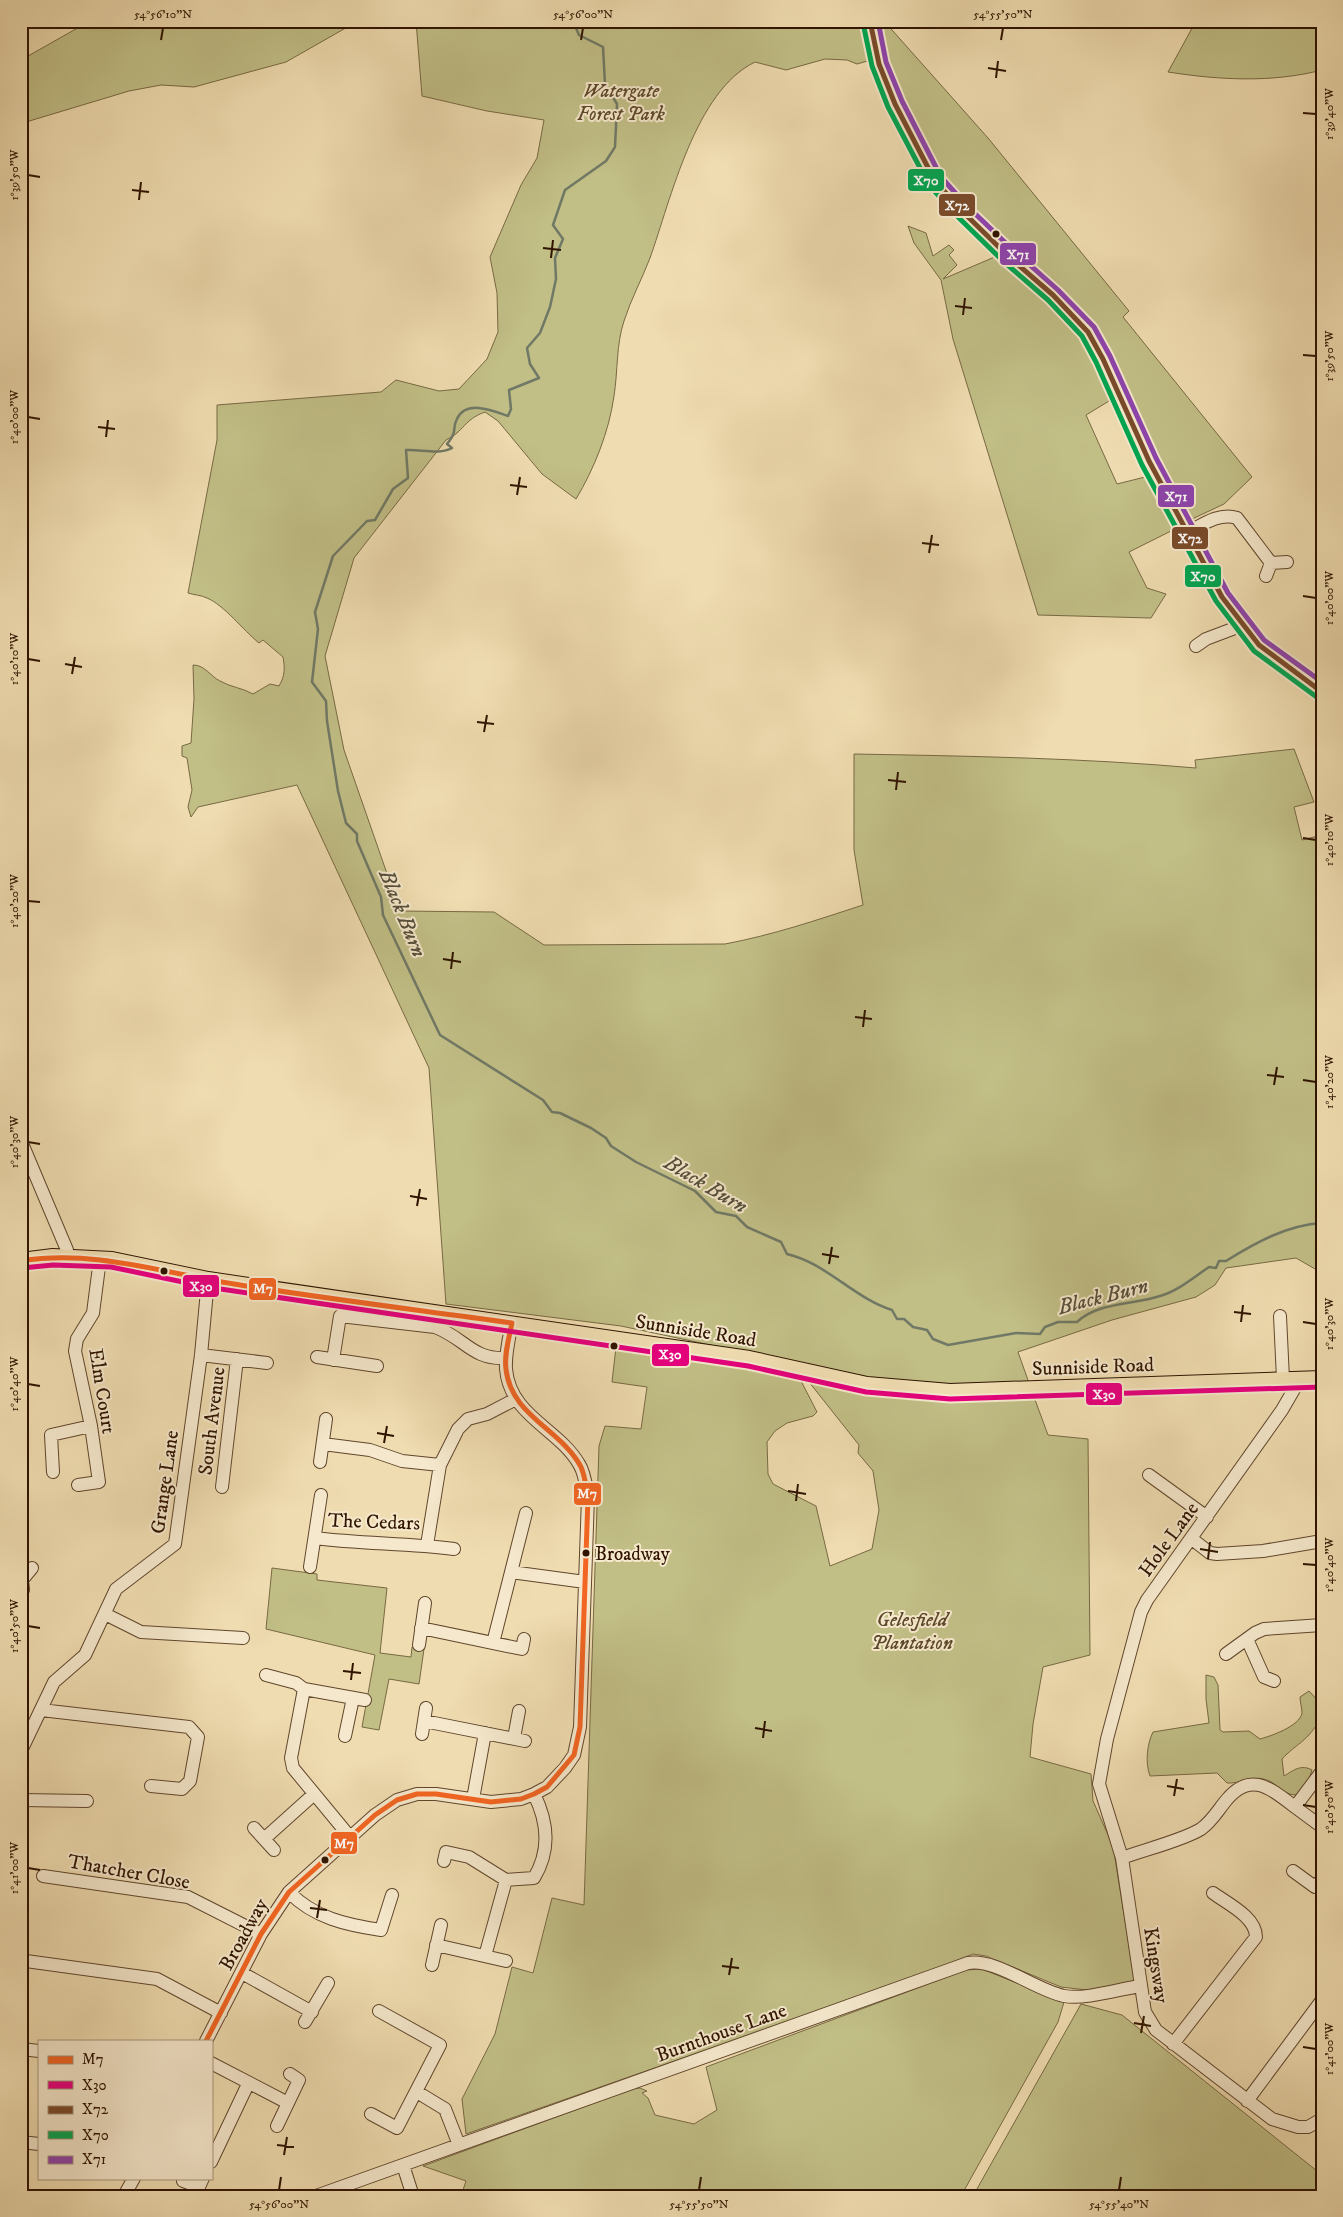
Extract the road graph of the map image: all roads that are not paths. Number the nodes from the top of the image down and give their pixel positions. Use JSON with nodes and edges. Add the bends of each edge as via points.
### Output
{"nodes":[{"id":1,"x":870,"y":21,"type":"edge"},
{"id":2,"x":1187,"y":533,"type":"junction"},
{"id":3,"x":1287,"y":562,"type":"dead end"},
{"id":4,"x":1271,"y":563,"type":"junction"},
{"id":5,"x":1266,"y":576,"type":"dead end"},
{"id":6,"x":1243,"y":625,"type":"junction"},
{"id":7,"x":1196,"y":646,"type":"dead end"},
{"id":8,"x":1322,"y":692,"type":"edge"},
{"id":9,"x":21,"y":1141,"type":"edge"},
{"id":10,"x":66,"y":1256,"type":"junction"},
{"id":11,"x":100,"y":1259,"type":"junction"},
{"id":12,"x":21,"y":1261,"type":"edge"},
{"id":13,"x":208,"y":1280,"type":"junction"},
{"id":14,"x":1280,"y":1316,"type":"dead end"},
{"id":15,"x":512,"y":1323,"type":"junction"},
{"id":16,"x":200,"y":1355,"type":"junction"},
{"id":17,"x":316,"y":1358,"type":"dead end"},
{"id":18,"x":506,"y":1358,"type":"junction"},
{"id":19,"x":237,"y":1359,"type":"junction"},
{"id":20,"x":333,"y":1360,"type":"junction"},
{"id":21,"x":267,"y":1363,"type":"dead end"},
{"id":22,"x":377,"y":1366,"type":"dead end"},
{"id":23,"x":1322,"y":1378,"type":"edge"},
{"id":24,"x":1283,"y":1379,"type":"junction"},
{"id":25,"x":1300,"y":1379,"type":"junction"},
{"id":26,"x":516,"y":1399,"type":"junction"},
{"id":27,"x":326,"y":1419,"type":"dead end"},
{"id":28,"x":91,"y":1426,"type":"junction"},
{"id":29,"x":322,"y":1444,"type":"junction"},
{"id":30,"x":320,"y":1462,"type":"dead end"},
{"id":31,"x":440,"y":1465,"type":"junction"},
{"id":32,"x":55,"y":1466,"type":"dead end"},
{"id":33,"x":1149,"y":1475,"type":"dead end"},
{"id":34,"x":78,"y":1486,"type":"dead end"},
{"id":35,"x":222,"y":1488,"type":"dead end"},
{"id":36,"x":322,"y":1495,"type":"dead end"},
{"id":37,"x":526,"y":1513,"type":"dead end"},
{"id":38,"x":1208,"y":1517,"type":"junction"},
{"id":39,"x":315,"y":1538,"type":"junction"},
{"id":40,"x":1192,"y":1539,"type":"junction"},
{"id":41,"x":1322,"y":1541,"type":"edge"},
{"id":42,"x":427,"y":1545,"type":"junction"},
{"id":43,"x":454,"y":1549,"type":"dead end"},
{"id":44,"x":310,"y":1567,"type":"dead end"},
{"id":45,"x":32,"y":1568,"type":"dead end"},
{"id":46,"x":511,"y":1572,"type":"junction"},
{"id":47,"x":585,"y":1582,"type":"junction"},
{"id":48,"x":22,"y":1583,"type":"edge"},
{"id":49,"x":425,"y":1602,"type":"dead end"},
{"id":50,"x":105,"y":1614,"type":"junction"},
{"id":51,"x":1322,"y":1625,"type":"edge"},
{"id":52,"x":421,"y":1628,"type":"junction"},
{"id":53,"x":243,"y":1638,"type":"dead end"},
{"id":54,"x":524,"y":1639,"type":"dead end"},
{"id":55,"x":1247,"y":1639,"type":"junction"},
{"id":56,"x":493,"y":1643,"type":"junction"},
{"id":57,"x":419,"y":1645,"type":"dead end"},
{"id":58,"x":1226,"y":1654,"type":"dead end"},
{"id":59,"x":266,"y":1675,"type":"dead end"},
{"id":60,"x":1274,"y":1680,"type":"dead end"},
{"id":61,"x":304,"y":1689,"type":"junction"},
{"id":62,"x":426,"y":1708,"type":"dead end"},
{"id":63,"x":41,"y":1710,"type":"junction"},
{"id":64,"x":519,"y":1711,"type":"dead end"},
{"id":65,"x":485,"y":1733,"type":"junction"},
{"id":66,"x":346,"y":1736,"type":"dead end"},
{"id":67,"x":1108,"y":1740,"type":"joint"},
{"id":68,"x":21,"y":1751,"type":"edge"},
{"id":69,"x":1322,"y":1770,"type":"edge"},
{"id":70,"x":150,"y":1787,"type":"dead end"},
{"id":71,"x":313,"y":1794,"type":"junction"},
{"id":72,"x":534,"y":1794,"type":"junction"},
{"id":73,"x":473,"y":1799,"type":"junction"},
{"id":74,"x":21,"y":1800,"type":"edge"},
{"id":75,"x":87,"y":1802,"type":"dead end"},
{"id":76,"x":1295,"y":1806,"type":"junction"},
{"id":77,"x":1322,"y":1827,"type":"edge"},
{"id":78,"x":254,"y":1828,"type":"dead end"},
{"id":79,"x":350,"y":1837,"type":"junction"},
{"id":80,"x":264,"y":1839,"type":"junction"},
{"id":81,"x":274,"y":1850,"type":"dead end"},
{"id":82,"x":1122,"y":1858,"type":"junction"},
{"id":83,"x":444,"y":1861,"type":"dead end"},
{"id":84,"x":1294,"y":1871,"type":"dead end"},
{"id":85,"x":43,"y":1876,"type":"dead end"},
{"id":86,"x":1322,"y":1879,"type":"edge"},
{"id":87,"x":506,"y":1880,"type":"junction"},
{"id":88,"x":289,"y":1892,"type":"junction"},
{"id":89,"x":1213,"y":1893,"type":"dead end"},
{"id":90,"x":392,"y":1895,"type":"dead end"},
{"id":91,"x":441,"y":1925,"type":"dead end"},
{"id":92,"x":262,"y":1934,"type":"junction"},
{"id":93,"x":436,"y":1946,"type":"junction"},
{"id":94,"x":485,"y":1956,"type":"junction"},
{"id":95,"x":506,"y":1961,"type":"dead end"},
{"id":96,"x":26,"y":1962,"type":"dead end"},
{"id":97,"x":432,"y":1965,"type":"dead end"},
{"id":98,"x":242,"y":1973,"type":"junction"},
{"id":99,"x":328,"y":1983,"type":"dead end"},
{"id":100,"x":1140,"y":1986,"type":"junction"},
{"id":101,"x":1322,"y":2000,"type":"edge"},
{"id":102,"x":379,"y":2011,"type":"dead end"},
{"id":103,"x":221,"y":2014,"type":"junction"},
{"id":104,"x":207,"y":2040,"type":"edge"},
{"id":105,"x":1173,"y":2044,"type":"junction"},
{"id":106,"x":21,"y":2049,"type":"edge"},
{"id":107,"x":38,"y":2051,"type":"edge"},
{"id":108,"x":212,"y":2065,"type":"edge"},
{"id":109,"x":290,"y":2074,"type":"dead end"},
{"id":110,"x":248,"y":2084,"type":"junction"},
{"id":111,"x":417,"y":2092,"type":"junction"},
{"id":112,"x":1247,"y":2101,"type":"junction"},
{"id":113,"x":288,"y":2103,"type":"junction"},
{"id":114,"x":370,"y":2114,"type":"dead end"},
{"id":115,"x":1322,"y":2119,"type":"edge"},
{"id":116,"x":278,"y":2126,"type":"dead end"},
{"id":117,"x":21,"y":2142,"type":"edge"},
{"id":118,"x":38,"y":2144,"type":"edge"},
{"id":119,"x":459,"y":2145,"type":"junction"},
{"id":120,"x":212,"y":2160,"type":"edge"},
{"id":121,"x":403,"y":2165,"type":"junction"},
{"id":122,"x":133,"y":2180,"type":"edge"},
{"id":123,"x":203,"y":2180,"type":"edge"},
{"id":124,"x":183,"y":2181,"type":"dead end"},
{"id":125,"x":124,"y":2196,"type":"edge"},
{"id":126,"x":316,"y":2196,"type":"edge"},
{"id":127,"x":410,"y":2196,"type":"edge"}],
"edges":[{"from":1,"to":2,"type":"highway","via":[[879,64],[895,104],[935,181],[968,218],[1053,295],[1088,332]]},
{"from":2,"to":4,"type":"street","via":[[1219,517],[1237,518]]},
{"from":2,"to":6,"type":"highway","via":[[1222,597]]},
{"from":3,"to":4,"type":"street"},
{"from":4,"to":5,"type":"street"},
{"from":6,"to":7,"type":"street"},
{"from":6,"to":8,"type":"highway","via":[[1268,654]]},
{"from":9,"to":10,"type":"street"},
{"from":10,"to":11,"type":"main road","name":"Sunniside Road"},
{"from":10,"to":12,"type":"main road","name":"Sunniside Road"},
{"from":11,"to":13,"type":"main road","name":"Sunniside Road"},
{"from":11,"to":28,"type":"street","name":"Elm Court","via":[[93,1313],[77,1339],[75,1351]]},
{"from":13,"to":15,"type":"main road","name":"Sunniside Road"},
{"from":13,"to":16,"type":"street","name":"Grange Lane"},
{"from":14,"to":24,"type":"street"},
{"from":15,"to":18,"type":"street","name":"Broadway"},
{"from":15,"to":24,"type":"main road","name":"Sunniside Road","via":[[749,1359],[844,1381],[921,1391],[997,1391]]},
{"from":16,"to":19,"type":"street"},
{"from":16,"to":50,"type":"street","name":"Grange Lane","via":[[175,1544],[116,1589]]},
{"from":17,"to":20,"type":"street"},
{"from":18,"to":20,"type":"street","via":[[482,1356],[450,1332],[435,1327],[340,1316]]},
{"from":18,"to":26,"type":"street","name":"Broadway","via":[[508,1380]]},
{"from":19,"to":21,"type":"street"},
{"from":19,"to":35,"type":"street","name":"South Avenue"},
{"from":20,"to":22,"type":"street"},
{"from":23,"to":25,"type":"main road","name":"Sunniside Road"},
{"from":24,"to":25,"type":"main road","name":"Sunniside Road"},
{"from":25,"to":38,"type":"street","name":"Hole Lane"},
{"from":26,"to":31,"type":"street","name":"The Cedars","via":[[487,1414],[468,1419],[458,1429]]},
{"from":26,"to":47,"type":"street","name":"Broadway","via":[[535,1421],[561,1441],[581,1465],[588,1497]]},
{"from":27,"to":29,"type":"street"},
{"from":28,"to":32,"type":"street","via":[[51,1435]]},
{"from":28,"to":34,"type":"street","name":"Elm Court","via":[[98,1482]]},
{"from":29,"to":30,"type":"street"},
{"from":29,"to":31,"type":"street","via":[[370,1450],[402,1461]]},
{"from":31,"to":42,"type":"street","name":"The Cedars"},
{"from":33,"to":38,"type":"street"},
{"from":36,"to":39,"type":"street"},
{"from":37,"to":46,"type":"street"},
{"from":38,"to":40,"type":"street","name":"Hole Lane"},
{"from":39,"to":42,"type":"street","name":"The Cedars","via":[[360,1544]]},
{"from":39,"to":44,"type":"street"},
{"from":40,"to":41,"type":"street","via":[[1210,1553],[1217,1554],[1263,1551]]},
{"from":40,"to":67,"type":"street","name":"Hole Lane","via":[[1141,1612]]},
{"from":42,"to":43,"type":"street"},
{"from":45,"to":48,"type":"street"},
{"from":46,"to":47,"type":"street"},
{"from":46,"to":56,"type":"street"},
{"from":47,"to":72,"type":"street","name":"Broadway","via":[[578,1744],[565,1768],[547,1787]]},
{"from":49,"to":52,"type":"street"},
{"from":50,"to":53,"type":"street","via":[[141,1632]]},
{"from":50,"to":63,"type":"street","name":"Grange Lane","via":[[85,1655],[54,1682]]},
{"from":51,"to":55,"type":"street","via":[[1264,1629]]},
{"from":52,"to":56,"type":"street"},
{"from":52,"to":57,"type":"street"},
{"from":54,"to":56,"type":"street","via":[[522,1649]]},
{"from":55,"to":58,"type":"street"},
{"from":55,"to":60,"type":"street","via":[[1264,1677]]},
{"from":59,"to":61,"type":"street","via":[[296,1682]]},
{"from":61,"to":66,"type":"street","via":[[359,1699]]},
{"from":61,"to":71,"type":"street","via":[[291,1758],[298,1777]]},
{"from":62,"to":65,"type":"street","via":[[423,1728]]},
{"from":63,"to":68,"type":"street","name":"Grange Lane"},
{"from":63,"to":70,"type":"street","via":[[189,1727],[198,1737],[190,1781],[182,1789]]},
{"from":64,"to":65,"type":"street","via":[[520,1739]]},
{"from":65,"to":73,"type":"street"},
{"from":67,"to":82,"type":"street","name":"Kingsway","via":[[1099,1776],[1099,1791]]},
{"from":69,"to":76,"type":"street"},
{"from":71,"to":79,"type":"street"},
{"from":71,"to":80,"type":"street"},
{"from":72,"to":73,"type":"street","name":"Broadway","via":[[509,1802]]},
{"from":72,"to":87,"type":"street","via":[[547,1830],[539,1868],[534,1878]]},
{"from":73,"to":79,"type":"street","name":"Broadway","via":[[426,1793],[405,1796],[375,1815]]},
{"from":74,"to":75,"type":"street"},
{"from":76,"to":77,"type":"street"},
{"from":76,"to":82,"type":"street","via":[[1263,1785],[1245,1785],[1230,1795],[1211,1821],[1199,1830]]},
{"from":78,"to":80,"type":"street"},
{"from":79,"to":88,"type":"street","name":"Broadway"},
{"from":80,"to":81,"type":"street"},
{"from":82,"to":100,"type":"street","name":"Kingsway"},
{"from":83,"to":87,"type":"street","via":[[446,1852],[468,1858]]},
{"from":84,"to":86,"type":"street","via":[[1315,1887]]},
{"from":85,"to":92,"type":"street","name":"Thatcher Close","via":[[188,1898]]},
{"from":87,"to":94,"type":"street"},
{"from":88,"to":90,"type":"street","via":[[310,1910],[332,1920],[381,1930]]},
{"from":88,"to":92,"type":"street","name":"Broadway"},
{"from":89,"to":105,"type":"street","via":[[1252,1922],[1256,1937]]},
{"from":91,"to":93,"type":"street"},
{"from":92,"to":98,"type":"street","name":"Broadway"},
{"from":93,"to":94,"type":"street"},
{"from":93,"to":97,"type":"street"},
{"from":94,"to":95,"type":"street"},
{"from":96,"to":103,"type":"street","via":[[157,1979]]},
{"from":98,"to":99,"type":"street","via":[[308,2017]]},
{"from":98,"to":103,"type":"street","name":"Broadway"},
{"from":100,"to":105,"type":"street","name":"Kingsway","via":[[1150,2023]]},
{"from":100,"to":119,"type":"street","name":"Burnthouse Lane","via":[[1067,1997],[993,1966],[968,1963]]},
{"from":101,"to":112,"type":"street"},
{"from":102,"to":111,"type":"street","via":[[440,2045]]},
{"from":103,"to":104,"type":"street","name":"Broadway"},
{"from":105,"to":112,"type":"street","name":"Kingsway"},
{"from":106,"to":107,"type":"street"},
{"from":108,"to":110,"type":"street"},
{"from":109,"to":113,"type":"street","via":[[299,2080]]},
{"from":110,"to":113,"type":"street"},
{"from":110,"to":120,"type":"street"},
{"from":111,"to":114,"type":"street","via":[[397,2128]]},
{"from":111,"to":119,"type":"street","via":[[442,2105]]},
{"from":112,"to":115,"type":"street","name":"Kingsway","via":[[1287,2126],[1308,2126]]},
{"from":113,"to":116,"type":"street"},
{"from":117,"to":118,"type":"street"},
{"from":119,"to":121,"type":"street","name":"Burnthouse Lane"},
{"from":121,"to":126,"type":"street","name":"Burnthouse Lane"},
{"from":121,"to":127,"type":"street"},
{"from":122,"to":125,"type":"street"},
{"from":123,"to":124,"type":"street","via":[[199,2187]]}]}
